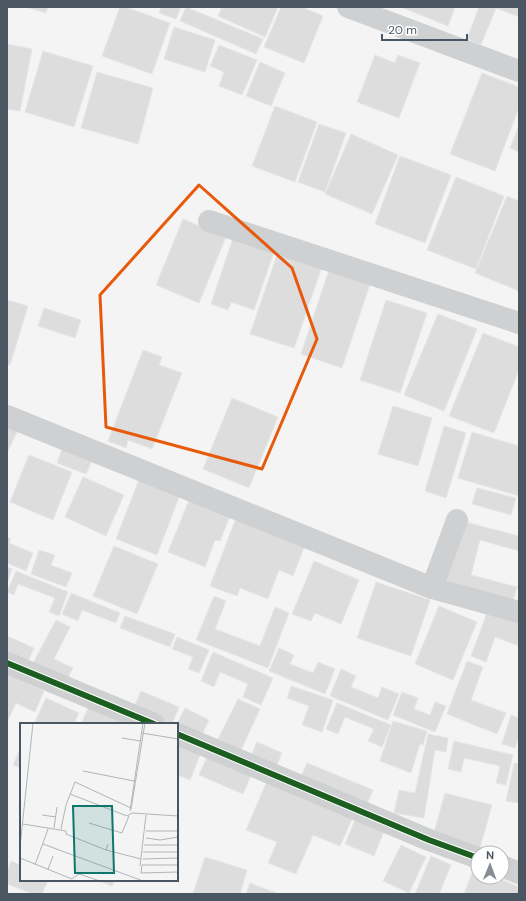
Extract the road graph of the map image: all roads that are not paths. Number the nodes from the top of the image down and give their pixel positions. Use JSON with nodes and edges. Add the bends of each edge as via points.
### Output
{"nodes":[{"id":1,"x":348,"y":7,"type":"edge"},
{"id":2,"x":519,"y":71,"type":"edge"},
{"id":3,"x":209,"y":221,"type":"dead end"},
{"id":4,"x":519,"y":323,"type":"edge"},
{"id":5,"x":7,"y":416,"type":"edge"},
{"id":6,"x":457,"y":520,"type":"dead end"},
{"id":7,"x":432,"y":588,"type":"junction"},
{"id":8,"x":519,"y":612,"type":"edge"},
{"id":9,"x":7,"y":663,"type":"edge"},
{"id":10,"x":152,"y":723,"type":"edge"},
{"id":11,"x":178,"y":734,"type":"edge"},
{"id":12,"x":470,"y":855,"type":"edge"}],
"edges":[{"from":1,"to":2,"type":"street"},
{"from":3,"to":4,"type":"street"},
{"from":5,"to":7,"type":"street"},
{"from":6,"to":7,"type":"street"},
{"from":7,"to":8,"type":"street"},
{"from":9,"to":10,"type":"street"},
{"from":11,"to":12,"type":"street"}]}
